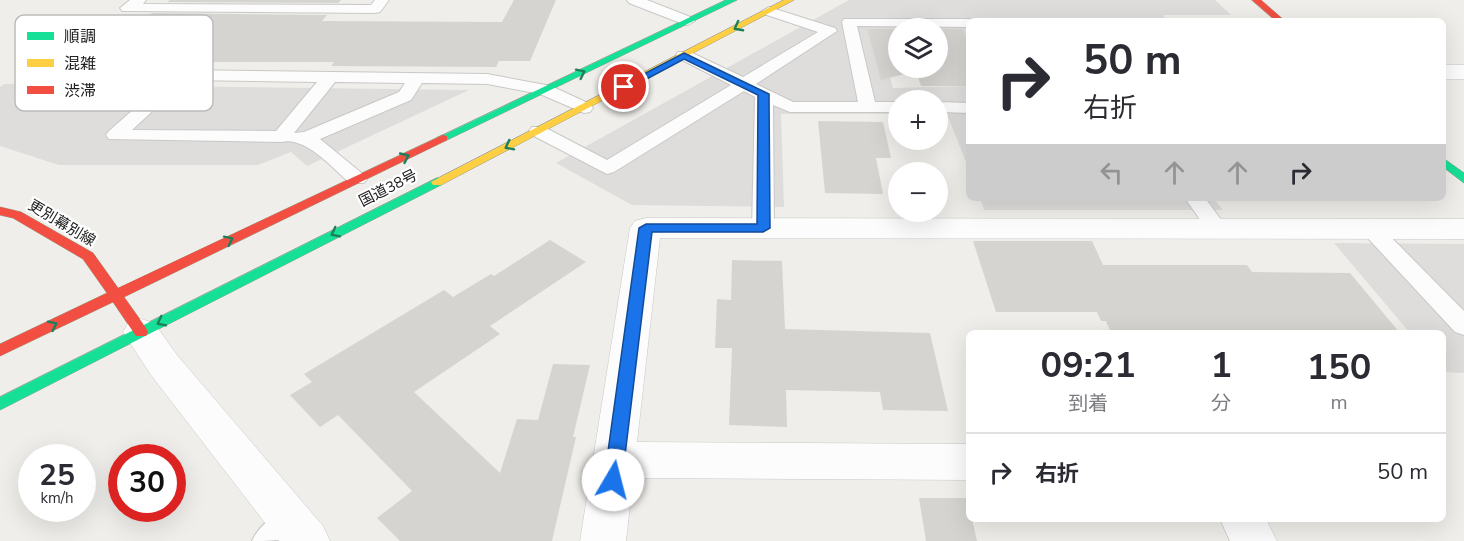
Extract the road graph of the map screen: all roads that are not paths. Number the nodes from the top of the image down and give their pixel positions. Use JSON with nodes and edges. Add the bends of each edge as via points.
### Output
{"nodes":[{"id":1,"x":139,"y":0,"type":"edge"},
{"id":2,"x":382,"y":0,"type":"edge"},
{"id":3,"x":634,"y":0,"type":"edge"},
{"id":4,"x":734,"y":0,"type":"edge"},
{"id":5,"x":790,"y":0,"type":"edge"},
{"id":6,"x":1256,"y":0,"type":"edge"},
{"id":7,"x":769,"y":11,"type":"junction"},
{"id":8,"x":1277,"y":18,"type":"edge"},
{"id":9,"x":688,"y":21,"type":"junction"},
{"id":10,"x":966,"y":22,"type":"edge"},
{"id":11,"x":850,"y":30,"type":"junction"},
{"id":12,"x":830,"y":31,"type":"junction"},
{"id":13,"x":684,"y":56,"type":"junction"},
{"id":14,"x":1446,"y":72,"type":"edge"},
{"id":15,"x":1464,"y":72,"type":"edge"},
{"id":16,"x":213,"y":76,"type":"edge"},
{"id":17,"x":330,"y":77,"type":"junction"},
{"id":18,"x":417,"y":78,"type":"junction"},
{"id":19,"x":743,"y":84,"type":"junction"},
{"id":20,"x":545,"y":90,"type":"junction"},
{"id":21,"x":764,"y":94,"type":"junction"},
{"id":22,"x":868,"y":107,"type":"junction"},
{"id":23,"x":888,"y":107,"type":"edge"},
{"id":24,"x":948,"y":107,"type":"edge"},
{"id":25,"x":584,"y":108,"type":"junction"},
{"id":26,"x":966,"y":108,"type":"edge"},
{"id":27,"x":142,"y":111,"type":"edge"},
{"id":28,"x":538,"y":131,"type":"junction"},
{"id":29,"x":281,"y":137,"type":"junction"},
{"id":30,"x":306,"y":138,"type":"junction"},
{"id":31,"x":1446,"y":164,"type":"edge"},
{"id":32,"x":357,"y":179,"type":"junction"},
{"id":33,"x":1464,"y":179,"type":"edge"},
{"id":34,"x":1197,"y":201,"type":"edge"},
{"id":35,"x":0,"y":211,"type":"edge"},
{"id":36,"x":763,"y":228,"type":"junction"},
{"id":37,"x":1216,"y":229,"type":"junction"},
{"id":38,"x":1371,"y":229,"type":"junction"},
{"id":39,"x":1464,"y":229,"type":"edge"},
{"id":40,"x":115,"y":295,"type":"junction"},
{"id":41,"x":1464,"y":327,"type":"edge"},
{"id":42,"x":141,"y":332,"type":"junction"},
{"id":43,"x":0,"y":350,"type":"edge"},
{"id":44,"x":0,"y":405,"type":"edge"},
{"id":45,"x":616,"y":460,"type":"junction"},
{"id":46,"x":966,"y":462,"type":"edge"},
{"id":47,"x":1244,"y":522,"type":"edge"},
{"id":48,"x":288,"y":535,"type":"edge"},
{"id":49,"x":603,"y":541,"type":"edge"},
{"id":50,"x":1254,"y":541,"type":"edge"}],
"edges":[{"from":1,"to":2,"type":"lane","via":[[127,8],[375,9]]},
{"from":3,"to":9,"type":"lane"},
{"from":4,"to":9,"type":"main road","name":"国道38号"},
{"from":5,"to":7,"type":"main road","name":"国道38号"},
{"from":6,"to":8,"type":"main road"},
{"from":7,"to":12,"type":"lane"},
{"from":7,"to":13,"type":"main road","name":"国道38号","one_way":true},
{"from":20,"to":9,"type":"main road","name":"国道38号","one_way":true},
{"from":10,"to":11,"type":"lane","via":[[849,22]]},
{"from":11,"to":12,"type":"lane"},
{"from":11,"to":22,"type":"lane"},
{"from":12,"to":19,"type":"lane"},
{"from":13,"to":19,"type":"lane"},
{"from":13,"to":25,"type":"main road","name":"国道38号"},
{"from":14,"to":15,"type":"street"},
{"from":16,"to":17,"type":"lane"},
{"from":17,"to":18,"type":"lane"},
{"from":17,"to":29,"type":"lane"},
{"from":18,"to":20,"type":"lane","via":[[487,79]]},
{"from":18,"to":30,"type":"lane","via":[[405,96]]},
{"from":19,"to":21,"type":"lane"},
{"from":19,"to":28,"type":"lane","via":[[607,168]]},
{"from":20,"to":25,"type":"lane"},
{"from":32,"to":20,"type":"main road","name":"国道38号","one_way":true},
{"from":21,"to":22,"type":"lane","via":[[790,107]]},
{"from":21,"to":36,"type":"lane"},
{"from":22,"to":23,"type":"lane"},
{"from":24,"to":26,"type":"lane"},
{"from":25,"to":28,"type":"main road","name":"国道38号"},
{"from":27,"to":29,"type":"lane","via":[[115,135]]},
{"from":28,"to":42,"type":"main road","name":"国道38号","one_way":true},
{"from":29,"to":30,"type":"lane"},
{"from":30,"to":32,"type":"lane"},
{"from":31,"to":33,"type":"main road"},
{"from":40,"to":32,"type":"main road","name":"国道38号","one_way":true},
{"from":34,"to":37,"type":"lane"},
{"from":35,"to":40,"type":"main road","name":"更別幕別線","via":[[16,215],[88,256]]},
{"from":36,"to":37,"type":"street"},
{"from":36,"to":45,"type":"street","via":[[646,228]]},
{"from":37,"to":38,"type":"street"},
{"from":38,"to":39,"type":"street"},
{"from":38,"to":41,"type":"lane"},
{"from":40,"to":42,"type":"main road","name":"更別幕別線"},
{"from":43,"to":40,"type":"main road","name":"国道38号","one_way":true},
{"from":42,"to":44,"type":"main road","name":"国道38号"},
{"from":42,"to":48,"type":"street"},
{"from":45,"to":46,"type":"street"},
{"from":45,"to":49,"type":"street"},
{"from":47,"to":50,"type":"street"}]}
